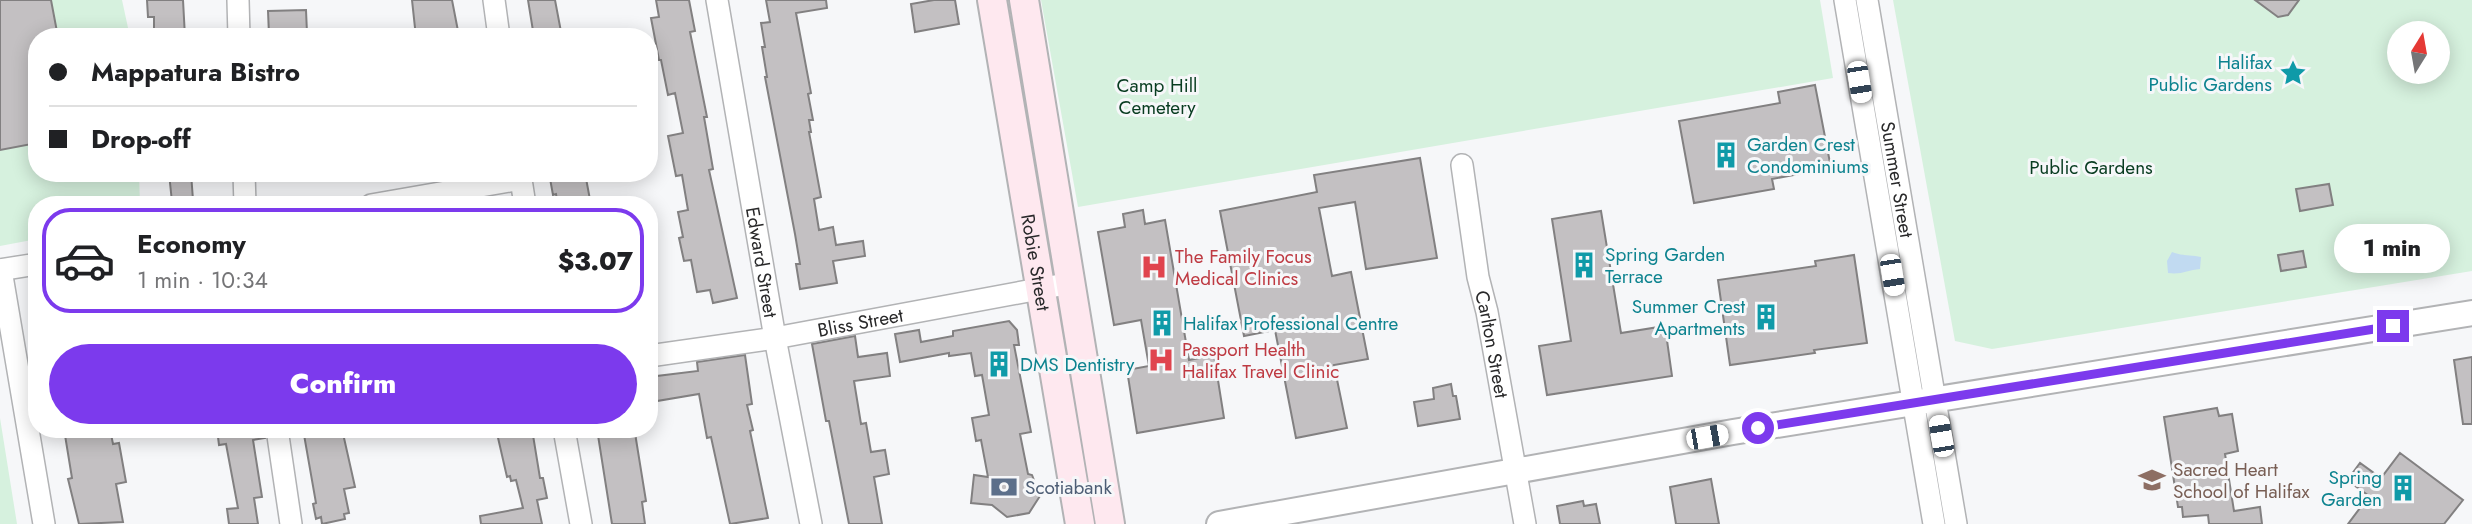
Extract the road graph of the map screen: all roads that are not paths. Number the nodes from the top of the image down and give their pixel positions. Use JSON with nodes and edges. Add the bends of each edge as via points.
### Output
{"nodes":[{"id":1,"x":237,"y":0,"type":"edge"},
{"id":2,"x":494,"y":0,"type":"edge"},
{"id":3,"x":717,"y":0,"type":"edge"},
{"id":4,"x":992,"y":0,"type":"edge"},
{"id":5,"x":1024,"y":0,"type":"edge"},
{"id":6,"x":1845,"y":0,"type":"edge"},
{"id":7,"x":1867,"y":0,"type":"edge"},
{"id":8,"x":239,"y":28,"type":"edge"},
{"id":9,"x":498,"y":28,"type":"edge"},
{"id":10,"x":1462,"y":165,"type":"dead end"},
{"id":11,"x":489,"y":182,"type":"edge"},
{"id":12,"x":418,"y":196,"type":"edge"},
{"id":13,"x":28,"y":266,"type":"edge"},
{"id":14,"x":1,"y":270,"type":"edge"},
{"id":15,"x":1071,"y":283,"type":"junction"},
{"id":16,"x":1040,"y":288,"type":"junction"},
{"id":17,"x":2472,"y":313,"type":"edge"},
{"id":18,"x":775,"y":338,"type":"junction"},
{"id":19,"x":658,"y":355,"type":"edge"},
{"id":20,"x":1924,"y":402,"type":"junction"},
{"id":21,"x":28,"y":429,"type":"edge"},
{"id":22,"x":29,"y":438,"type":"edge"},
{"id":23,"x":277,"y":438,"type":"edge"},
{"id":24,"x":566,"y":438,"type":"edge"},
{"id":25,"x":1515,"y":470,"type":"junction"},
{"id":26,"x":44,"y":524,"type":"edge"},
{"id":27,"x":291,"y":524,"type":"edge"},
{"id":28,"x":581,"y":524,"type":"edge"},
{"id":29,"x":811,"y":524,"type":"edge"},
{"id":30,"x":1080,"y":524,"type":"edge"},
{"id":31,"x":1110,"y":524,"type":"edge"},
{"id":32,"x":1219,"y":524,"type":"edge"},
{"id":33,"x":1525,"y":524,"type":"edge"},
{"id":34,"x":1934,"y":524,"type":"edge"},
{"id":35,"x":1956,"y":524,"type":"edge"}],
"edges":[{"from":1,"to":8,"type":"street"},
{"from":2,"to":9,"type":"street"},
{"from":3,"to":18,"type":"street","name":"Edward Street"},
{"from":4,"to":16,"type":"main road","name":"Robie Street"},
{"from":5,"to":15,"type":"main road","name":"Robie Street"},
{"from":6,"to":20,"type":"street","name":"Summer Street"},
{"from":7,"to":20,"type":"street","name":"Summer Street"},
{"from":10,"to":25,"type":"street","name":"Carlton Street"},
{"from":11,"to":12,"type":"street"},
{"from":13,"to":14,"type":"street"},
{"from":14,"to":21,"type":"street"},
{"from":15,"to":16,"type":"street","name":"Bliss Street"},
{"from":15,"to":31,"type":"main road","name":"Robie Street"},
{"from":16,"to":18,"type":"street","name":"Bliss Street"},
{"from":16,"to":30,"type":"main road","name":"Robie Street"},
{"from":17,"to":20,"type":"street"},
{"from":18,"to":19,"type":"street","name":"Bliss Street"},
{"from":18,"to":29,"type":"street","name":"Edward Street"},
{"from":20,"to":25,"type":"street"},
{"from":20,"to":34,"type":"street","name":"Summer Street"},
{"from":20,"to":35,"type":"street","name":"Summer Street"},
{"from":22,"to":26,"type":"street"},
{"from":23,"to":27,"type":"street"},
{"from":24,"to":28,"type":"street"},
{"from":25,"to":32,"type":"street"},
{"from":25,"to":33,"type":"street","name":"Carlton Street"}]}
